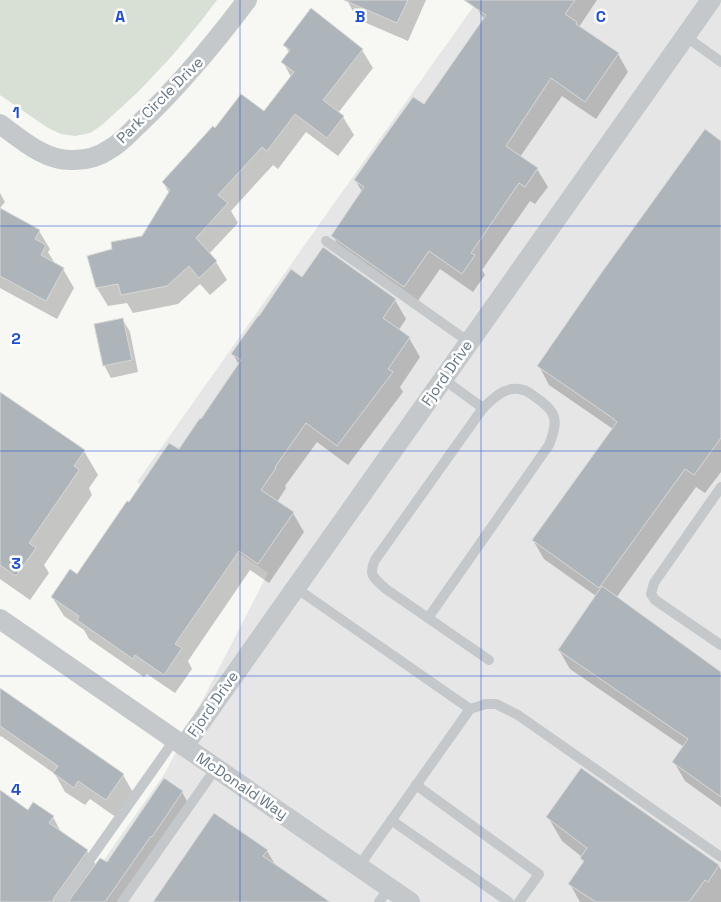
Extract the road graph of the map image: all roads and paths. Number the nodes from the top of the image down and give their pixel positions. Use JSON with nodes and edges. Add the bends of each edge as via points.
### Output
{"nodes":[{"id":1,"x":247,"y":0,"type":"edge"},
{"id":2,"x":711,"y":0,"type":"edge"},
{"id":3,"x":685,"y":36,"type":"junction"},
{"id":4,"x":721,"y":62,"type":"edge"},
{"id":5,"x":0,"y":124,"type":"edge"},
{"id":6,"x":326,"y":241,"type":"dead end"},
{"id":7,"x":469,"y":342,"type":"junction"},
{"id":8,"x":442,"y":379,"type":"junction"},
{"id":9,"x":483,"y":408,"type":"junction"},
{"id":10,"x":721,"y":488,"type":"edge"},
{"id":11,"x":296,"y":588,"type":"junction"},
{"id":12,"x":428,"y":618,"type":"junction"},
{"id":13,"x":0,"y":620,"type":"edge"},
{"id":14,"x":721,"y":645,"type":"edge"},
{"id":15,"x":489,"y":660,"type":"dead end"},
{"id":16,"x":470,"y":709,"type":"junction"},
{"id":17,"x":179,"y":743,"type":"junction"},
{"id":18,"x":216,"y":768,"type":"junction"},
{"id":19,"x":416,"y":785,"type":"junction"},
{"id":20,"x":391,"y":820,"type":"junction"},
{"id":21,"x":721,"y":857,"type":"edge"},
{"id":22,"x":359,"y":866,"type":"junction"},
{"id":23,"x":384,"y":895,"type":"edge"},
{"id":24,"x":60,"y":902,"type":"edge"},
{"id":25,"x":122,"y":902,"type":"edge"},
{"id":26,"x":410,"y":902,"type":"edge"},
{"id":27,"x":509,"y":902,"type":"edge"},
{"id":28,"x":519,"y":902,"type":"edge"}],
"edges":[{"from":1,"to":5,"type":"street","name":"Park Circle Drive","via":[[201,59],[112,149],[73,161],[52,157]]},
{"from":2,"to":3,"type":"street","name":"Fjord Drive"},
{"from":3,"to":4,"type":"lane"},
{"from":3,"to":7,"type":"street","name":"Fjord Drive"},
{"from":6,"to":7,"type":"lane"},
{"from":7,"to":8,"type":"street","name":"Fjord Drive"},
{"from":8,"to":9,"type":"lane"},
{"from":8,"to":11,"type":"street","name":"Fjord Drive"},
{"from":9,"to":12,"type":"lane","via":[[374,560],[371,569],[380,584]]},
{"from":9,"to":12,"type":"lane","via":[[499,393],[514,388],[526,390],[547,405],[553,414],[555,428],[549,445]]},
{"from":10,"to":14,"type":"lane","via":[[654,583],[651,594]]},
{"from":11,"to":16,"type":"lane"},
{"from":11,"to":17,"type":"street","name":"Fjord Drive"},
{"from":12,"to":15,"type":"lane"},
{"from":13,"to":17,"type":"street","name":"McDonald Way"},
{"from":16,"to":19,"type":"lane"},
{"from":16,"to":21,"type":"lane","via":[[496,704],[518,714]]},
{"from":17,"to":18,"type":"street","name":"McDonald Way"},
{"from":17,"to":24,"type":"lane"},
{"from":18,"to":22,"type":"street","name":"McDonald Way"},
{"from":18,"to":25,"type":"lane"},
{"from":19,"to":20,"type":"lane"},
{"from":19,"to":28,"type":"lane","via":[[538,874]]},
{"from":20,"to":22,"type":"lane"},
{"from":20,"to":27,"type":"lane"},
{"from":22,"to":23,"type":"street","name":"McDonald Way"},
{"from":23,"to":26,"type":"street","name":"McDonald Way"}]}
